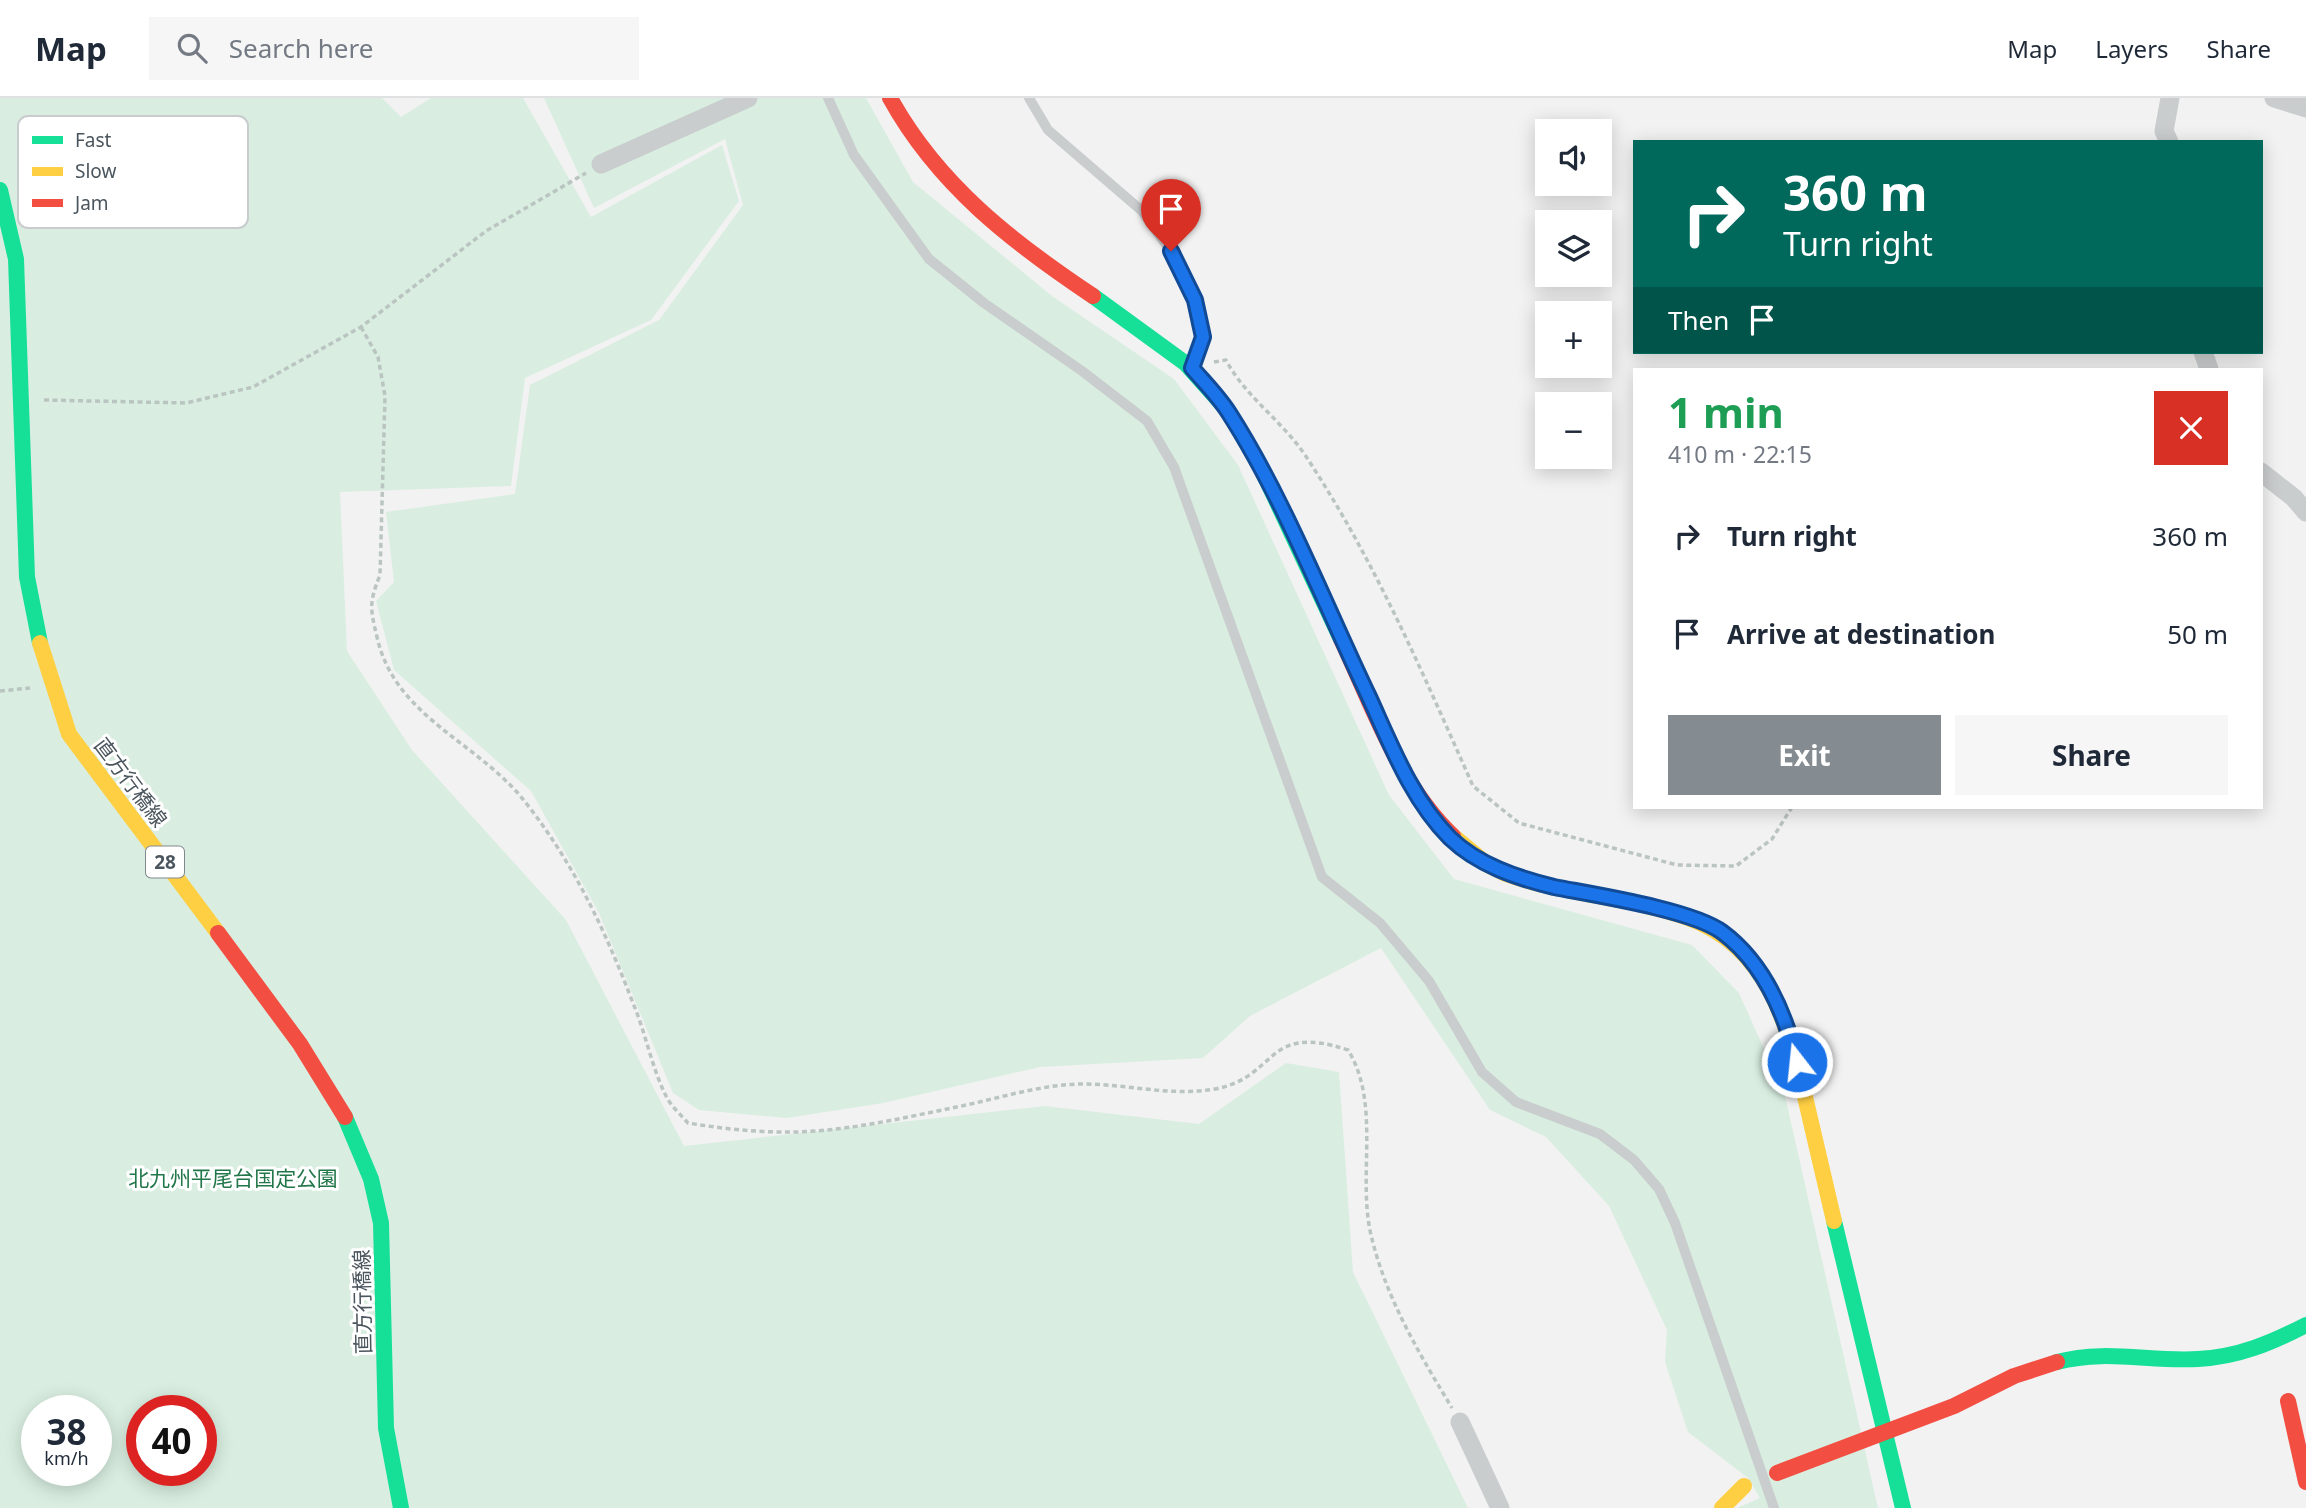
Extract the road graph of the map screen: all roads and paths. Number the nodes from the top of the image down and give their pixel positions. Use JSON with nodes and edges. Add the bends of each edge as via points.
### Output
{"nodes":[{"id":1,"x":748,"y":98,"type":"edge"},
{"id":2,"x":828,"y":98,"type":"edge"},
{"id":3,"x":890,"y":98,"type":"edge"},
{"id":4,"x":1029,"y":98,"type":"edge"},
{"id":5,"x":2170,"y":98,"type":"edge"},
{"id":6,"x":2274,"y":98,"type":"edge"},
{"id":7,"x":2306,"y":108,"type":"edge"},
{"id":8,"x":2168,"y":140,"type":"edge"},
{"id":9,"x":601,"y":164,"type":"joint"},
{"id":10,"x":0,"y":190,"type":"edge"},
{"id":11,"x":361,"y":327,"type":"junction"},
{"id":12,"x":1192,"y":368,"type":"junction"},
{"id":13,"x":21,"y":400,"type":"junction"},
{"id":14,"x":2263,"y":474,"type":"edge"},
{"id":15,"x":2306,"y":512,"type":"edge"},
{"id":16,"x":49,"y":683,"type":"junction"},
{"id":17,"x":0,"y":691,"type":"edge"},
{"id":18,"x":1791,"y":809,"type":"edge"},
{"id":19,"x":2306,"y":1325,"type":"edge"},
{"id":20,"x":2288,"y":1401,"type":"dead end"},
{"id":21,"x":1460,"y":1422,"type":"joint"},
{"id":22,"x":1885,"y":1430,"type":"junction"},
{"id":23,"x":1777,"y":1473,"type":"dead end"},
{"id":24,"x":2306,"y":1482,"type":"edge"},
{"id":25,"x":1744,"y":1486,"type":"dead end"},
{"id":26,"x":401,"y":1508,"type":"edge"},
{"id":27,"x":1500,"y":1508,"type":"edge"},
{"id":28,"x":1722,"y":1508,"type":"edge"},
{"id":29,"x":1774,"y":1508,"type":"edge"},
{"id":30,"x":1903,"y":1508,"type":"edge"}],
"edges":[{"from":1,"to":9,"type":"street"},
{"from":2,"to":29,"type":"lane","via":[[854,155],[929,259],[1147,421],[1174,467],[1322,877],[1380,923],[1429,981],[1482,1072],[1516,1102],[1600,1134],[1660,1188]]},
{"from":3,"to":12,"type":"street","via":[[934,167],[978,213]]},
{"from":4,"to":12,"type":"lane","via":[[1048,130],[1142,211],[1171,251],[1195,300],[1203,337]]},
{"from":5,"to":8,"type":"street","via":[[2164,131]]},
{"from":6,"to":7,"type":"street"},
{"from":9,"to":11,"type":"path","via":[[486,231]]},
{"from":10,"to":13,"type":"street","name":"直方行橋線","number":"28","via":[[16,259]]},
{"from":11,"to":13,"type":"path","via":[[253,387],[186,403]]},
{"from":11,"to":21,"type":"path","via":[[378,357],[385,396],[380,575],[370,601],[388,673],[403,694],[450,737],[489,762],[552,836],[578,876],[615,959],[668,1100],[688,1123],[785,1132],[856,1125],[1078,1084],[1173,1093],[1206,1090],[1242,1079],[1285,1045],[1305,1040],[1348,1050],[1359,1067],[1366,1119],[1371,1237],[1414,1345]]},
{"from":12,"to":18,"type":"path","via":[[1226,360],[1236,380],[1306,455],[1373,567],[1473,786],[1489,802],[1519,823],[1676,865],[1725,867],[1745,861],[1772,839]]},
{"from":12,"to":22,"type":"street","via":[[1227,410],[1255,457],[1394,752],[1424,808],[1451,839],[1491,867],[1669,912],[1720,930],[1748,955],[1769,987],[1790,1036]]},
{"from":13,"to":16,"type":"street","name":"直方行橋線","number":"28","via":[[27,577],[33,625]]},
{"from":14,"to":15,"type":"street"},
{"from":16,"to":17,"type":"path"},
{"from":16,"to":26,"type":"street","name":"直方行橋線","number":"28","via":[[69,734],[300,1044],[362,1149],[377,1202],[383,1250],[384,1414],[389,1472]]},
{"from":19,"to":22,"type":"street","via":[[2258,1349],[2198,1359],[2117,1354],[2061,1361]]},
{"from":20,"to":24,"type":"street"},
{"from":21,"to":27,"type":"street"},
{"from":22,"to":23,"type":"street"},
{"from":22,"to":30,"type":"street"},
{"from":25,"to":28,"type":"street"}]}
